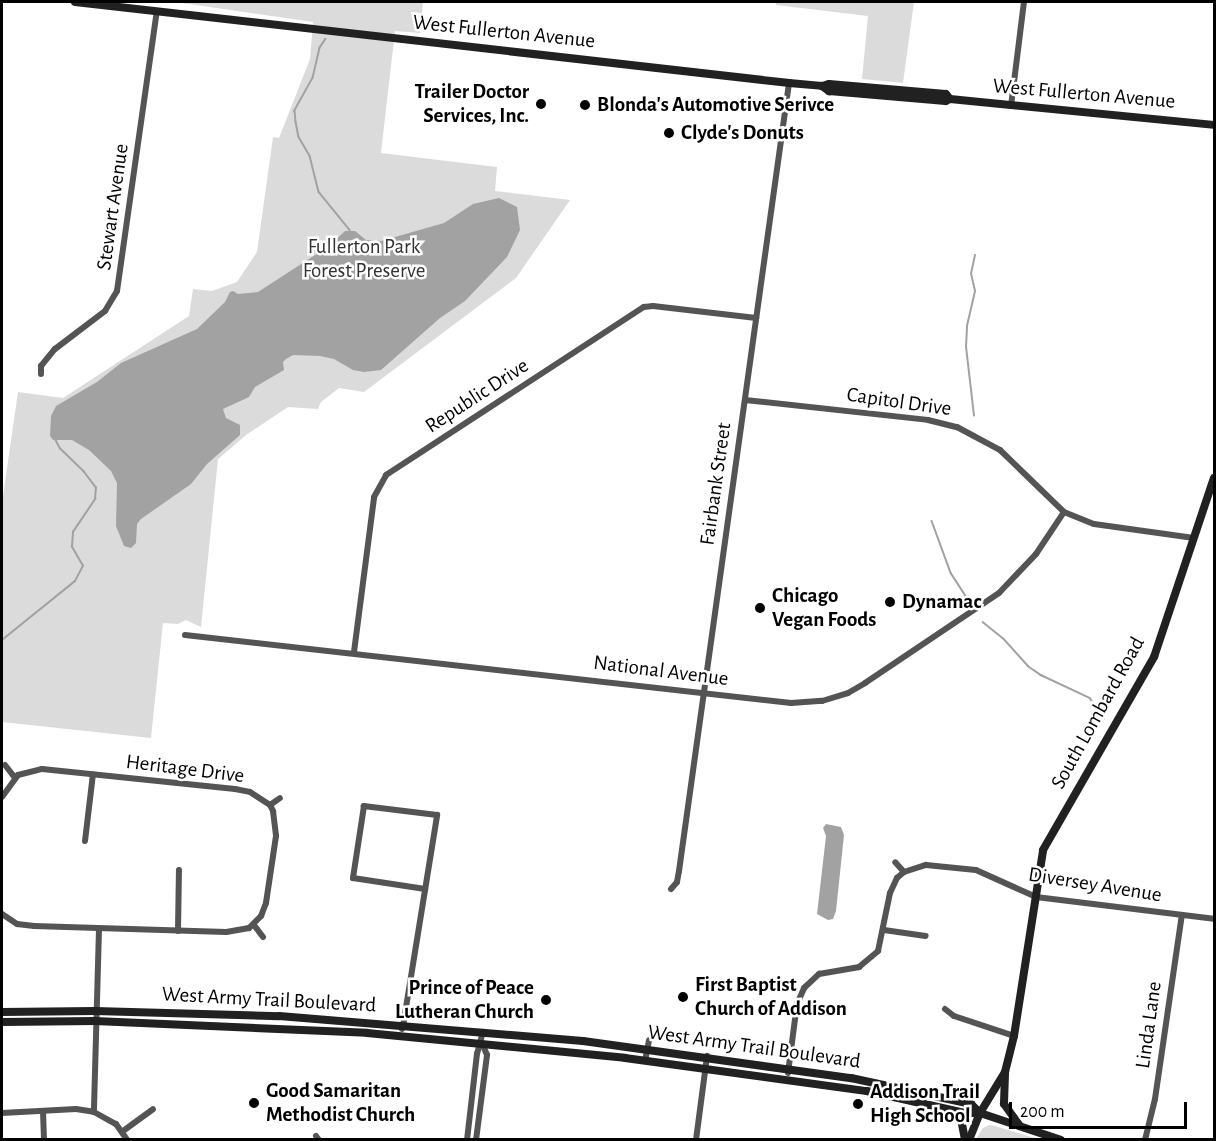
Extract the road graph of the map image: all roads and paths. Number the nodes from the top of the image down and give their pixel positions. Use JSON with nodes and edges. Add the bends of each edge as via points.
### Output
{"nodes":[{"id":1,"x":75,"y":2,"type":"edge"},
{"id":2,"x":1024,"y":2,"type":"edge"},
{"id":3,"x":157,"y":11,"type":"junction"},
{"id":4,"x":789,"y":83,"type":"junction"},
{"id":5,"x":1011,"y":106,"type":"junction"},
{"id":6,"x":1215,"y":125,"type":"edge"},
{"id":7,"x":756,"y":318,"type":"junction"},
{"id":8,"x":41,"y":374,"type":"dead end"},
{"id":9,"x":745,"y":400,"type":"junction"},
{"id":10,"x":1215,"y":478,"type":"edge"},
{"id":11,"x":1065,"y":512,"type":"junction"},
{"id":12,"x":1194,"y":538,"type":"junction"},
{"id":13,"x":185,"y":635,"type":"dead end"},
{"id":14,"x":354,"y":652,"type":"junction"},
{"id":15,"x":704,"y":692,"type":"junction"},
{"id":16,"x":5,"y":765,"type":"dead end"},
{"id":17,"x":93,"y":774,"type":"junction"},
{"id":18,"x":15,"y":778,"type":"junction"},
{"id":19,"x":2,"y":797,"type":"edge"},
{"id":20,"x":280,"y":798,"type":"dead end"},
{"id":21,"x":270,"y":805,"type":"junction"},
{"id":22,"x":85,"y":842,"type":"dead end"},
{"id":23,"x":895,"y":862,"type":"dead end"},
{"id":24,"x":179,"y":870,"type":"dead end"},
{"id":25,"x":904,"y":872,"type":"junction"},
{"id":26,"x":425,"y":889,"type":"junction"},
{"id":27,"x":671,"y":889,"type":"dead end"},
{"id":28,"x":1036,"y":900,"type":"junction"},
{"id":29,"x":2,"y":914,"type":"edge"},
{"id":30,"x":1182,"y":915,"type":"junction"},
{"id":31,"x":1215,"y":919,"type":"edge"},
{"id":32,"x":254,"y":925,"type":"junction"},
{"id":33,"x":99,"y":928,"type":"junction"},
{"id":34,"x":884,"y":930,"type":"junction"},
{"id":35,"x":178,"y":931,"type":"junction"},
{"id":36,"x":926,"y":936,"type":"dead end"},
{"id":37,"x":262,"y":937,"type":"dead end"},
{"id":38,"x":945,"y":1009,"type":"dead end"},
{"id":39,"x":95,"y":1011,"type":"junction"},
{"id":40,"x":2,"y":1012,"type":"edge"},
{"id":41,"x":279,"y":1016,"type":"junction"},
{"id":42,"x":2,"y":1022,"type":"edge"},
{"id":43,"x":95,"y":1022,"type":"junction"},
{"id":44,"x":403,"y":1026,"type":"junction"},
{"id":45,"x":278,"y":1029,"type":"junction"},
{"id":46,"x":483,"y":1032,"type":"junction"},
{"id":47,"x":400,"y":1035,"type":"junction"},
{"id":48,"x":1014,"y":1036,"type":"junction"},
{"id":49,"x":571,"y":1040,"type":"junction"},
{"id":50,"x":596,"y":1042,"type":"junction"},
{"id":51,"x":482,"y":1043,"type":"junction"},
{"id":52,"x":648,"y":1044,"type":"junction"},
{"id":53,"x":569,"y":1053,"type":"junction"},
{"id":54,"x":595,"y":1055,"type":"junction"},
{"id":55,"x":707,"y":1056,"type":"junction"},
{"id":56,"x":645,"y":1061,"type":"junction"},
{"id":57,"x":705,"y":1068,"type":"junction"},
{"id":58,"x":789,"y":1068,"type":"junction"},
{"id":59,"x":1005,"y":1072,"type":"junction"},
{"id":60,"x":786,"y":1080,"type":"junction"},
{"id":61,"x":869,"y":1082,"type":"junction"},
{"id":62,"x":867,"y":1091,"type":"junction"},
{"id":63,"x":153,"y":1109,"type":"dead end"},
{"id":64,"x":952,"y":1110,"type":"junction"},
{"id":65,"x":43,"y":1111,"type":"junction"},
{"id":66,"x":94,"y":1112,"type":"junction"},
{"id":67,"x":2,"y":1113,"type":"edge"},
{"id":68,"x":980,"y":1113,"type":"junction"},
{"id":69,"x":1019,"y":1125,"type":"junction"},
{"id":70,"x":123,"y":1131,"type":"junction"},
{"id":71,"x":44,"y":1140,"type":"edge"},
{"id":72,"x":127,"y":1140,"type":"edge"},
{"id":73,"x":467,"y":1140,"type":"edge"},
{"id":74,"x":476,"y":1140,"type":"edge"},
{"id":75,"x":696,"y":1140,"type":"edge"},
{"id":76,"x":967,"y":1140,"type":"edge"},
{"id":77,"x":1060,"y":1140,"type":"edge"},
{"id":78,"x":1145,"y":1140,"type":"edge"}],
"edges":[{"from":1,"to":3,"type":"main road","name":"West Fullerton Avenue"},
{"from":2,"to":5,"type":"street"},
{"from":3,"to":4,"type":"main road","name":"West Fullerton Avenue"},
{"from":3,"to":8,"type":"street","name":"Stewart Avenue","via":[[117,291],[105,311],[55,349],[41,366]]},
{"from":4,"to":5,"type":"main road","name":"West Fullerton Avenue","via":[[822,86],[829,91]]},
{"from":4,"to":7,"type":"street","name":"Fairbank Street"},
{"from":5,"to":6,"type":"main road","name":"West Fullerton Avenue"},
{"from":7,"to":9,"type":"street","name":"Fairbank Street"},
{"from":7,"to":14,"type":"street","name":"Republic Drive","via":[[644,307],[386,475],[374,497]]},
{"from":9,"to":11,"type":"street","name":"Capitol Drive","via":[[957,426],[1000,450]]},
{"from":9,"to":15,"type":"street","name":"Fairbank Street"},
{"from":10,"to":12,"type":"main road","name":"South Lombard Road"},
{"from":11,"to":12,"type":"street","name":"Capitol Drive","via":[[1094,524]]},
{"from":11,"to":15,"type":"street","name":"National Avenue","via":[[1036,554],[999,593],[848,693],[796,704]]},
{"from":12,"to":28,"type":"main road","name":"South Lombard Road","via":[[1154,657],[1043,850]]},
{"from":13,"to":14,"type":"street","name":"National Avenue"},
{"from":14,"to":15,"type":"street","name":"National Avenue"},
{"from":15,"to":27,"type":"street","name":"Fairbank Street","via":[[679,871]]},
{"from":16,"to":18,"type":"street"},
{"from":17,"to":18,"type":"street","name":"Heritage Drive","via":[[42,769]]},
{"from":17,"to":21,"type":"street","name":"Heritage Drive","via":[[235,789],[250,792]]},
{"from":17,"to":22,"type":"street"},
{"from":18,"to":19,"type":"street"},
{"from":20,"to":21,"type":"street"},
{"from":21,"to":32,"type":"street","via":[[276,836],[266,903]]},
{"from":23,"to":25,"type":"street"},
{"from":24,"to":35,"type":"street"},
{"from":25,"to":28,"type":"street","name":"Diversey Avenue","via":[[926,866],[976,870]]},
{"from":25,"to":34,"type":"street","via":[[890,893]]},
{"from":26,"to":26,"type":"street","via":[[437,815],[363,806],[353,878]]},
{"from":26,"to":44,"type":"street"},
{"from":28,"to":30,"type":"street","name":"Diversey Avenue"},
{"from":28,"to":48,"type":"main road","name":"South Lombard Road"},
{"from":29,"to":33,"type":"street","via":[[25,926]]},
{"from":30,"to":31,"type":"street","name":"Diversey Avenue"},
{"from":30,"to":78,"type":"street","name":"Linda Lane","via":[[1155,1099]]},
{"from":32,"to":35,"type":"street","via":[[226,932]]},
{"from":32,"to":37,"type":"street"},
{"from":33,"to":35,"type":"street"},
{"from":33,"to":39,"type":"street"},
{"from":34,"to":36,"type":"street"},
{"from":34,"to":58,"type":"street","via":[[880,946],[869,961],[853,969],[819,974],[804,988],[797,1004]]},
{"from":38,"to":48,"type":"street","via":[[954,1016]]},
{"from":39,"to":40,"type":"main road","name":"West Army Trail Boulevard"},
{"from":39,"to":41,"type":"main road","name":"West Army Trail Boulevard"},
{"from":39,"to":43,"type":"street"},
{"from":41,"to":44,"type":"main road","name":"West Army Trail Boulevard"},
{"from":41,"to":45,"type":"main road"},
{"from":42,"to":43,"type":"main road","name":"West Army Trail Boulevard"},
{"from":43,"to":45,"type":"main road","name":"West Army Trail Boulevard"},
{"from":43,"to":66,"type":"street"},
{"from":44,"to":46,"type":"main road","name":"West Army Trail Boulevard"},
{"from":44,"to":47,"type":"street"},
{"from":45,"to":47,"type":"main road","name":"West Army Trail Boulevard"},
{"from":46,"to":49,"type":"main road","name":"West Army Trail Boulevard"},
{"from":46,"to":51,"type":"street"},
{"from":47,"to":51,"type":"main road","name":"West Army Trail Boulevard"},
{"from":48,"to":59,"type":"main road","name":"South Lombard Road"},
{"from":49,"to":50,"type":"main road","name":"West Army Trail Boulevard"},
{"from":49,"to":53,"type":"main road"},
{"from":50,"to":52,"type":"main road","name":"West Army Trail Boulevard"},
{"from":50,"to":54,"type":"main road"},
{"from":51,"to":53,"type":"main road","name":"West Army Trail Boulevard"},
{"from":51,"to":73,"type":"street","via":[[477,1054]]},
{"from":51,"to":74,"type":"street","via":[[488,1055]]},
{"from":52,"to":55,"type":"main road","name":"West Army Trail Boulevard"},
{"from":52,"to":56,"type":"street"},
{"from":53,"to":54,"type":"main road","name":"West Army Trail Boulevard"},
{"from":54,"to":56,"type":"main road","name":"West Army Trail Boulevard"},
{"from":55,"to":57,"type":"street"},
{"from":55,"to":58,"type":"main road","name":"West Army Trail Boulevard"},
{"from":56,"to":57,"type":"main road","name":"West Army Trail Boulevard"},
{"from":57,"to":60,"type":"main road","name":"West Army Trail Boulevard"},
{"from":57,"to":75,"type":"street"},
{"from":58,"to":60,"type":"street"},
{"from":58,"to":61,"type":"main road","name":"West Army Trail Boulevard"},
{"from":59,"to":68,"type":"main road","name":"South Lombard Road"},
{"from":59,"to":69,"type":"main road","via":[[1004,1104]]},
{"from":60,"to":62,"type":"main road","name":"West Army Trail Boulevard"},
{"from":61,"to":62,"type":"main road"},
{"from":61,"to":68,"type":"main road","name":"West Army Trail Boulevard","via":[[971,1104]]},
{"from":62,"to":64,"type":"main road","name":"West Army Trail Boulevard"},
{"from":63,"to":70,"type":"street"},
{"from":64,"to":68,"type":"main road","name":"West Army Trail Boulevard"},
{"from":64,"to":76,"type":"main road","via":[[961,1119]]},
{"from":65,"to":66,"type":"street"},
{"from":65,"to":67,"type":"street"},
{"from":65,"to":71,"type":"street"},
{"from":66,"to":70,"type":"street"},
{"from":68,"to":69,"type":"main road"},
{"from":68,"to":76,"type":"main road","name":"South Lombard Road"},
{"from":69,"to":77,"type":"main road"},
{"from":70,"to":72,"type":"street"}]}
